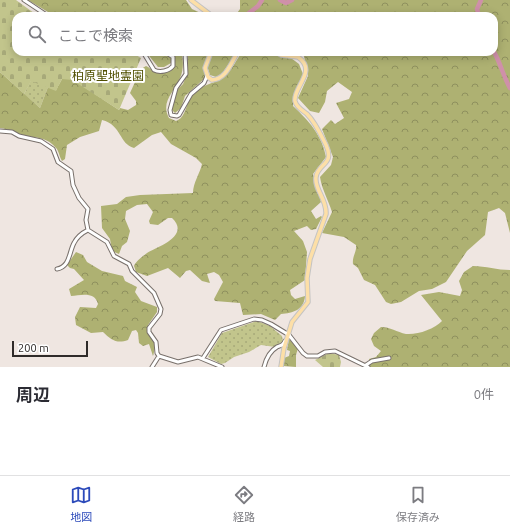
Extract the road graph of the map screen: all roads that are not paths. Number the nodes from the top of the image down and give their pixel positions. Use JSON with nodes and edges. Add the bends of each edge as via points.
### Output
{"nodes":[{"id":1,"x":24,"y":0,"type":"edge"},
{"id":2,"x":191,"y":0,"type":"edge"},
{"id":3,"x":42,"y":12,"type":"edge"},
{"id":4,"x":207,"y":12,"type":"edge"},
{"id":5,"x":145,"y":56,"type":"edge"},
{"id":6,"x":171,"y":56,"type":"edge"},
{"id":7,"x":185,"y":56,"type":"edge"},
{"id":8,"x":210,"y":56,"type":"edge"},
{"id":9,"x":236,"y":56,"type":"edge"},
{"id":10,"x":290,"y":56,"type":"edge"},
{"id":11,"x":207,"y":76,"type":"junction"},
{"id":12,"x":0,"y":131,"type":"edge"},
{"id":13,"x":88,"y":230,"type":"junction"},
{"id":14,"x":57,"y":269,"type":"dead end"},
{"id":15,"x":289,"y":335,"type":"junction"},
{"id":16,"x":287,"y":340,"type":"junction"},
{"id":17,"x":159,"y":356,"type":"junction"},
{"id":18,"x":203,"y":358,"type":"junction"},
{"id":19,"x":389,"y":358,"type":"dead end"},
{"id":20,"x":367,"y":366,"type":"edge"},
{"id":21,"x":152,"y":367,"type":"edge"},
{"id":22,"x":222,"y":367,"type":"edge"},
{"id":23,"x":264,"y":367,"type":"edge"},
{"id":24,"x":281,"y":367,"type":"edge"}],
"edges":[{"from":1,"to":3,"type":"street"},
{"from":2,"to":4,"type":"main road"},
{"from":5,"to":6,"type":"street","via":[[154,70],[159,72],[173,66]]},
{"from":7,"to":11,"type":"street","via":[[186,74],[176,88],[171,115],[179,115],[191,94],[204,83]]},
{"from":8,"to":11,"type":"main road","via":[[205,68]]},
{"from":9,"to":11,"type":"main road","via":[[220,78],[212,80]]},
{"from":10,"to":15,"type":"main road","via":[[298,57],[303,62],[305,74],[295,97],[296,102],[314,123],[329,156],[327,163],[316,176],[316,184],[326,214],[310,260],[307,278],[308,302],[292,322]]},
{"from":12,"to":13,"type":"street","via":[[41,141],[53,149],[58,162],[71,171],[73,185],[88,209]]},
{"from":13,"to":14,"type":"street","via":[[74,242],[68,261]]},
{"from":13,"to":17,"type":"street","via":[[107,242],[114,256],[129,264],[132,271],[154,293],[161,309],[150,332],[156,342]]},
{"from":15,"to":16,"type":"main road"},
{"from":15,"to":18,"type":"street","via":[[271,324],[254,319],[221,330]]},
{"from":15,"to":20,"type":"street","via":[[307,356],[335,351]]},
{"from":16,"to":23,"type":"street","via":[[267,357]]},
{"from":16,"to":24,"type":"main road"},
{"from":17,"to":18,"type":"street","via":[[178,362]]},
{"from":17,"to":21,"type":"street"},
{"from":18,"to":22,"type":"street"},
{"from":19,"to":20,"type":"street","via":[[372,361]]}]}
